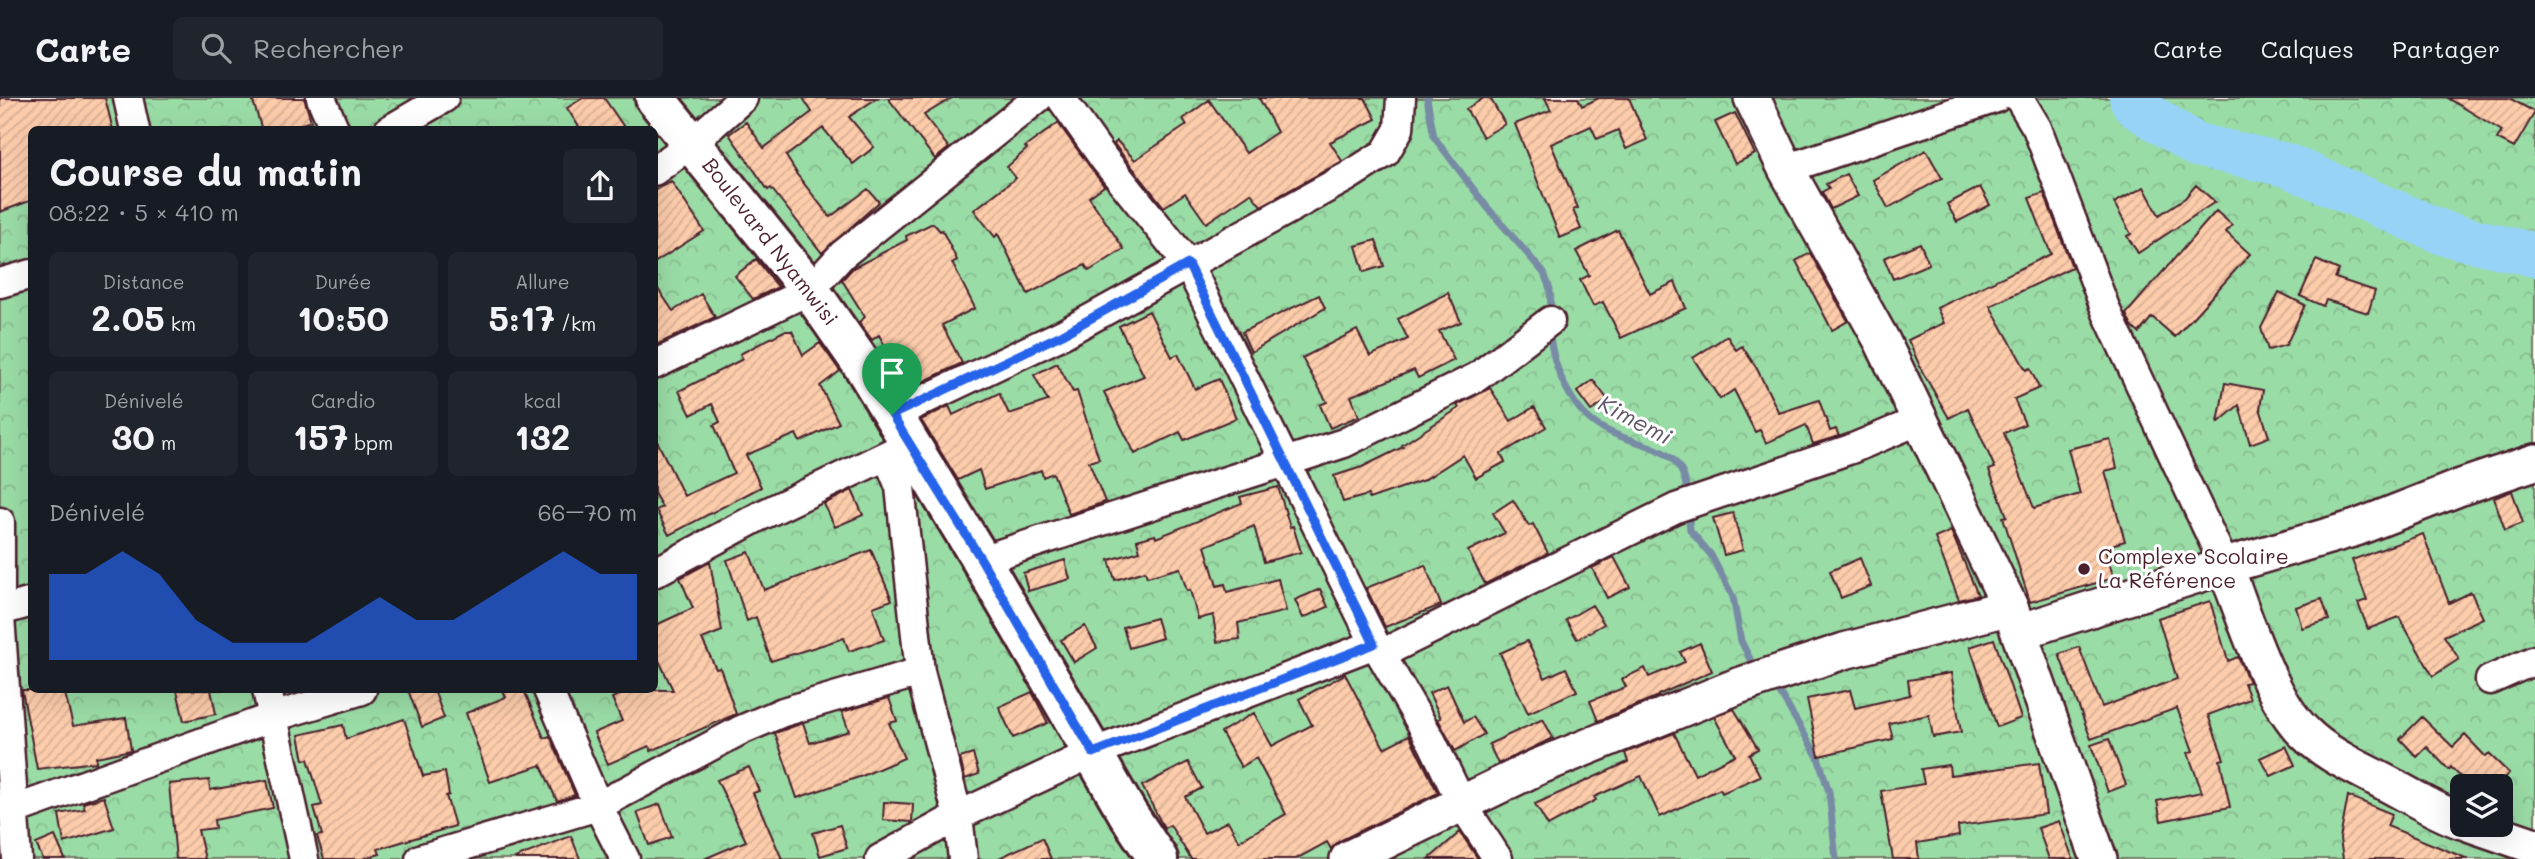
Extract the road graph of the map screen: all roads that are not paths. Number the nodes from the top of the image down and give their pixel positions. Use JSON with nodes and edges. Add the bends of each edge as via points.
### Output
{"nodes":[{"id":1,"x":128,"y":98,"type":"edge"},
{"id":2,"x":321,"y":98,"type":"edge"},
{"id":3,"x":444,"y":98,"type":"edge"},
{"id":4,"x":655,"y":98,"type":"edge"},
{"id":5,"x":743,"y":98,"type":"edge"},
{"id":6,"x":1038,"y":98,"type":"edge"},
{"id":7,"x":1062,"y":98,"type":"edge"},
{"id":8,"x":1401,"y":98,"type":"edge"},
{"id":9,"x":1752,"y":98,"type":"edge"},
{"id":10,"x":1996,"y":98,"type":"edge"},
{"id":11,"x":2019,"y":98,"type":"edge"},
{"id":12,"x":134,"y":126,"type":"edge"},
{"id":13,"x":333,"y":126,"type":"edge"},
{"id":14,"x":396,"y":126,"type":"edge"},
{"id":15,"x":693,"y":142,"type":"junction"},
{"id":16,"x":658,"y":168,"type":"edge"},
{"id":17,"x":1786,"y":169,"type":"junction"},
{"id":18,"x":1188,"y":264,"type":"junction"},
{"id":19,"x":28,"y":275,"type":"edge"},
{"id":20,"x":0,"y":283,"type":"edge"},
{"id":21,"x":810,"y":290,"type":"junction"},
{"id":22,"x":1550,"y":321,"type":"dead end"},
{"id":23,"x":658,"y":363,"type":"edge"},
{"id":24,"x":1920,"y":421,"type":"junction"},
{"id":25,"x":896,"y":438,"type":"junction"},
{"id":26,"x":2535,"y":462,"type":"edge"},
{"id":27,"x":1287,"y":463,"type":"junction"},
{"id":28,"x":0,"y":522,"type":"edge"},
{"id":29,"x":981,"y":559,"type":"junction"},
{"id":30,"x":2225,"y":566,"type":"junction"},
{"id":31,"x":658,"y":571,"type":"edge"},
{"id":32,"x":0,"y":599,"type":"edge"},
{"id":33,"x":28,"y":603,"type":"edge"},
{"id":34,"x":0,"y":613,"type":"edge"},
{"id":35,"x":2015,"y":619,"type":"junction"},
{"id":36,"x":1378,"y":649,"type":"junction"},
{"id":37,"x":2535,"y":660,"type":"edge"},
{"id":38,"x":920,"y":672,"type":"junction"},
{"id":39,"x":2490,"y":680,"type":"dead end"},
{"id":40,"x":268,"y":693,"type":"edge"},
{"id":41,"x":352,"y":693,"type":"edge"},
{"id":42,"x":549,"y":693,"type":"edge"},
{"id":43,"x":273,"y":717,"type":"junction"},
{"id":44,"x":1093,"y":753,"type":"junction"},
{"id":45,"x":1462,"y":804,"type":"junction"},
{"id":46,"x":598,"y":806,"type":"junction"},
{"id":47,"x":14,"y":810,"type":"junction"},
{"id":48,"x":2450,"y":815,"type":"edge"},
{"id":49,"x":958,"y":816,"type":"junction"},
{"id":50,"x":2509,"y":837,"type":"edge"},
{"id":51,"x":2535,"y":846,"type":"edge"},
{"id":52,"x":17,"y":859,"type":"edge"},
{"id":53,"x":304,"y":859,"type":"edge"},
{"id":54,"x":420,"y":859,"type":"edge"},
{"id":55,"x":625,"y":859,"type":"edge"},
{"id":56,"x":880,"y":859,"type":"edge"},
{"id":57,"x":963,"y":859,"type":"edge"},
{"id":58,"x":1158,"y":859,"type":"edge"},
{"id":59,"x":1348,"y":859,"type":"edge"},
{"id":60,"x":1499,"y":859,"type":"edge"},
{"id":61,"x":2099,"y":859,"type":"edge"}],
"edges":[{"from":1,"to":12,"type":"street"},
{"from":2,"to":13,"type":"street"},
{"from":3,"to":14,"type":"street"},
{"from":4,"to":15,"type":"main road","name":"Boulevard Nyamwisi"},
{"from":5,"to":15,"type":"street"},
{"from":6,"to":21,"type":"street","via":[[842,255]]},
{"from":7,"to":18,"type":"street"},
{"from":8,"to":18,"type":"street","via":[[1399,129],[1385,153]]},
{"from":9,"to":17,"type":"street"},
{"from":10,"to":17,"type":"street"},
{"from":11,"to":30,"type":"street","via":[[2037,128],[2107,313]]},
{"from":15,"to":16,"type":"street"},
{"from":15,"to":21,"type":"main road","name":"Boulevard Nyamwisi"},
{"from":17,"to":24,"type":"street","via":[[1882,341]]},
{"from":18,"to":25,"type":"street","via":[[1063,334]]},
{"from":18,"to":27,"type":"street"},
{"from":19,"to":20,"type":"street"},
{"from":21,"to":23,"type":"street"},
{"from":21,"to":25,"type":"main road","name":"Boulevard Nyamwisi","via":[[864,369]]},
{"from":22,"to":27,"type":"street","via":[[1477,377],[1344,443]]},
{"from":24,"to":35,"type":"street"},
{"from":24,"to":36,"type":"street","via":[[1689,503]]},
{"from":25,"to":29,"type":"main road","name":"Boulevard Nyamwisi"},
{"from":25,"to":31,"type":"street"},
{"from":25,"to":38,"type":"street"},
{"from":26,"to":30,"type":"street","via":[[2356,528]]},
{"from":27,"to":29,"type":"street"},
{"from":27,"to":36,"type":"street"},
{"from":28,"to":32,"type":"street"},
{"from":29,"to":44,"type":"main road","name":"Boulevard Nyamwisi"},
{"from":30,"to":35,"type":"street"},
{"from":30,"to":48,"type":"street","via":[[2272,685],[2303,732],[2345,761]]},
{"from":33,"to":34,"type":"street"},
{"from":34,"to":47,"type":"street"},
{"from":35,"to":45,"type":"street","via":[[1844,651],[1762,677],[1535,768]]},
{"from":35,"to":61,"type":"street"},
{"from":36,"to":44,"type":"street"},
{"from":36,"to":45,"type":"street"},
{"from":37,"to":39,"type":"street"},
{"from":38,"to":46,"type":"street","via":[[783,712]]},
{"from":38,"to":49,"type":"street"},
{"from":40,"to":43,"type":"street"},
{"from":41,"to":43,"type":"street"},
{"from":42,"to":46,"type":"street"},
{"from":43,"to":47,"type":"street"},
{"from":43,"to":53,"type":"street"},
{"from":44,"to":49,"type":"street"},
{"from":44,"to":58,"type":"main road","name":"Boulevard Nyamwisi"},
{"from":45,"to":59,"type":"street"},
{"from":45,"to":60,"type":"street"},
{"from":46,"to":54,"type":"street"},
{"from":46,"to":55,"type":"street"},
{"from":47,"to":52,"type":"street"},
{"from":49,"to":56,"type":"street"},
{"from":49,"to":57,"type":"street"},
{"from":50,"to":51,"type":"street"}]}
